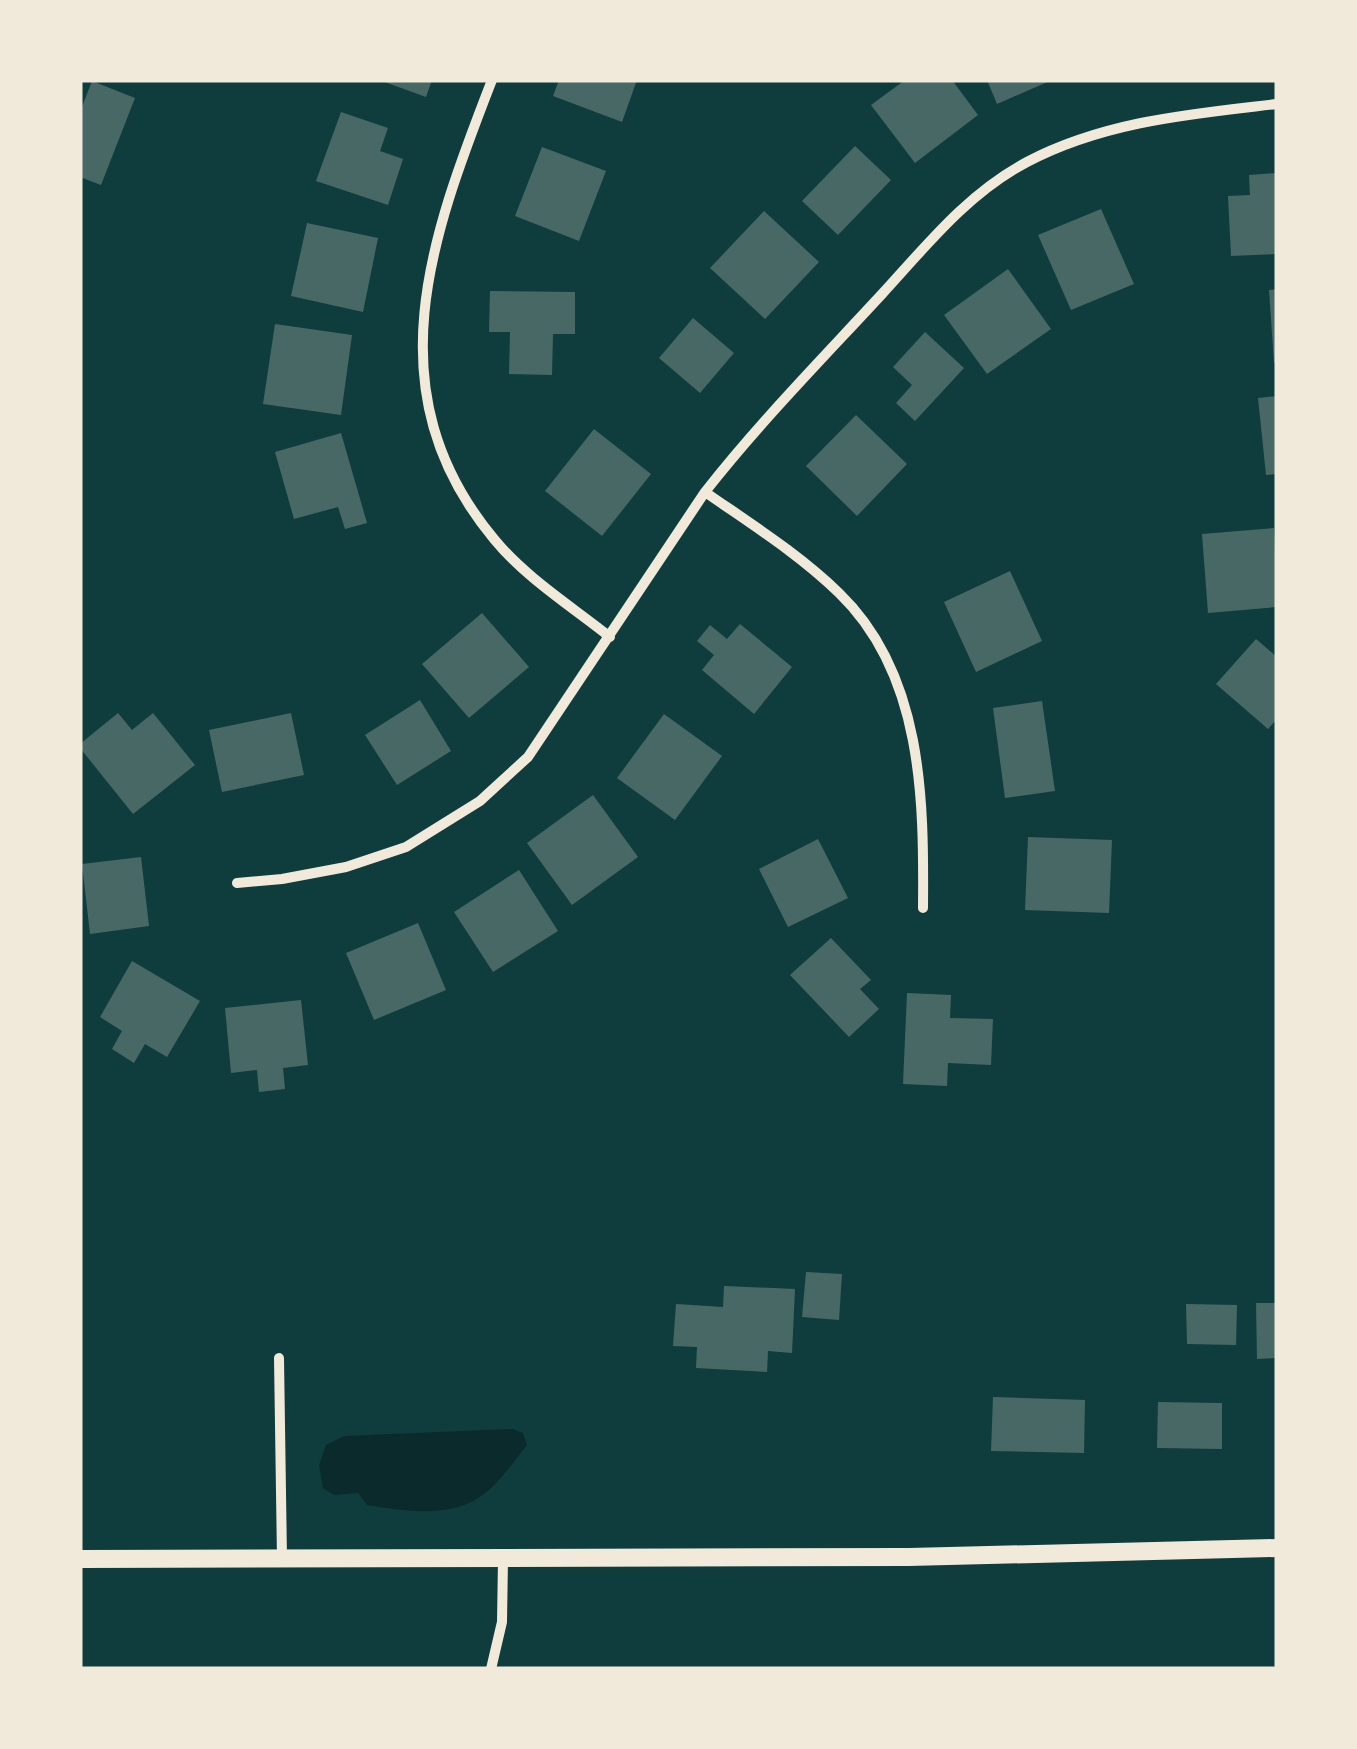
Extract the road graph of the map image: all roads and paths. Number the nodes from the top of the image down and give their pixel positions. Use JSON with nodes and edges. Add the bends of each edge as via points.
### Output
{"nodes":[{"id":1,"x":492,"y":80,"type":"edge"},
{"id":2,"x":1277,"y":104,"type":"edge"},
{"id":3,"x":705,"y":492,"type":"junction"},
{"id":4,"x":610,"y":637,"type":"junction"},
{"id":5,"x":237,"y":883,"type":"dead end"},
{"id":6,"x":923,"y":908,"type":"dead end"},
{"id":7,"x":279,"y":1358,"type":"dead end"},
{"id":8,"x":1277,"y":1548,"type":"edge"},
{"id":9,"x":80,"y":1559,"type":"edge"},
{"id":10,"x":282,"y":1559,"type":"junction"},
{"id":11,"x":504,"y":1559,"type":"junction"},
{"id":12,"x":491,"y":1669,"type":"edge"}],
"edges":[{"from":1,"to":4,"type":"street","via":[[430,267],[422,376],[432,425],[470,507],[496,542]]},
{"from":2,"to":3,"type":"street","via":[[1126,125],[1076,140],[999,180],[944,224]]},
{"from":3,"to":4,"type":"street"},
{"from":3,"to":6,"type":"street","via":[[802,560],[842,595],[877,640],[902,694],[917,755]]},
{"from":4,"to":5,"type":"street","via":[[528,757],[440,828],[406,848],[346,867]]},
{"from":7,"to":10,"type":"street"},
{"from":8,"to":11,"type":"street"},
{"from":9,"to":10,"type":"street"},
{"from":10,"to":11,"type":"street"},
{"from":11,"to":12,"type":"street","via":[[502,1622]]}]}
